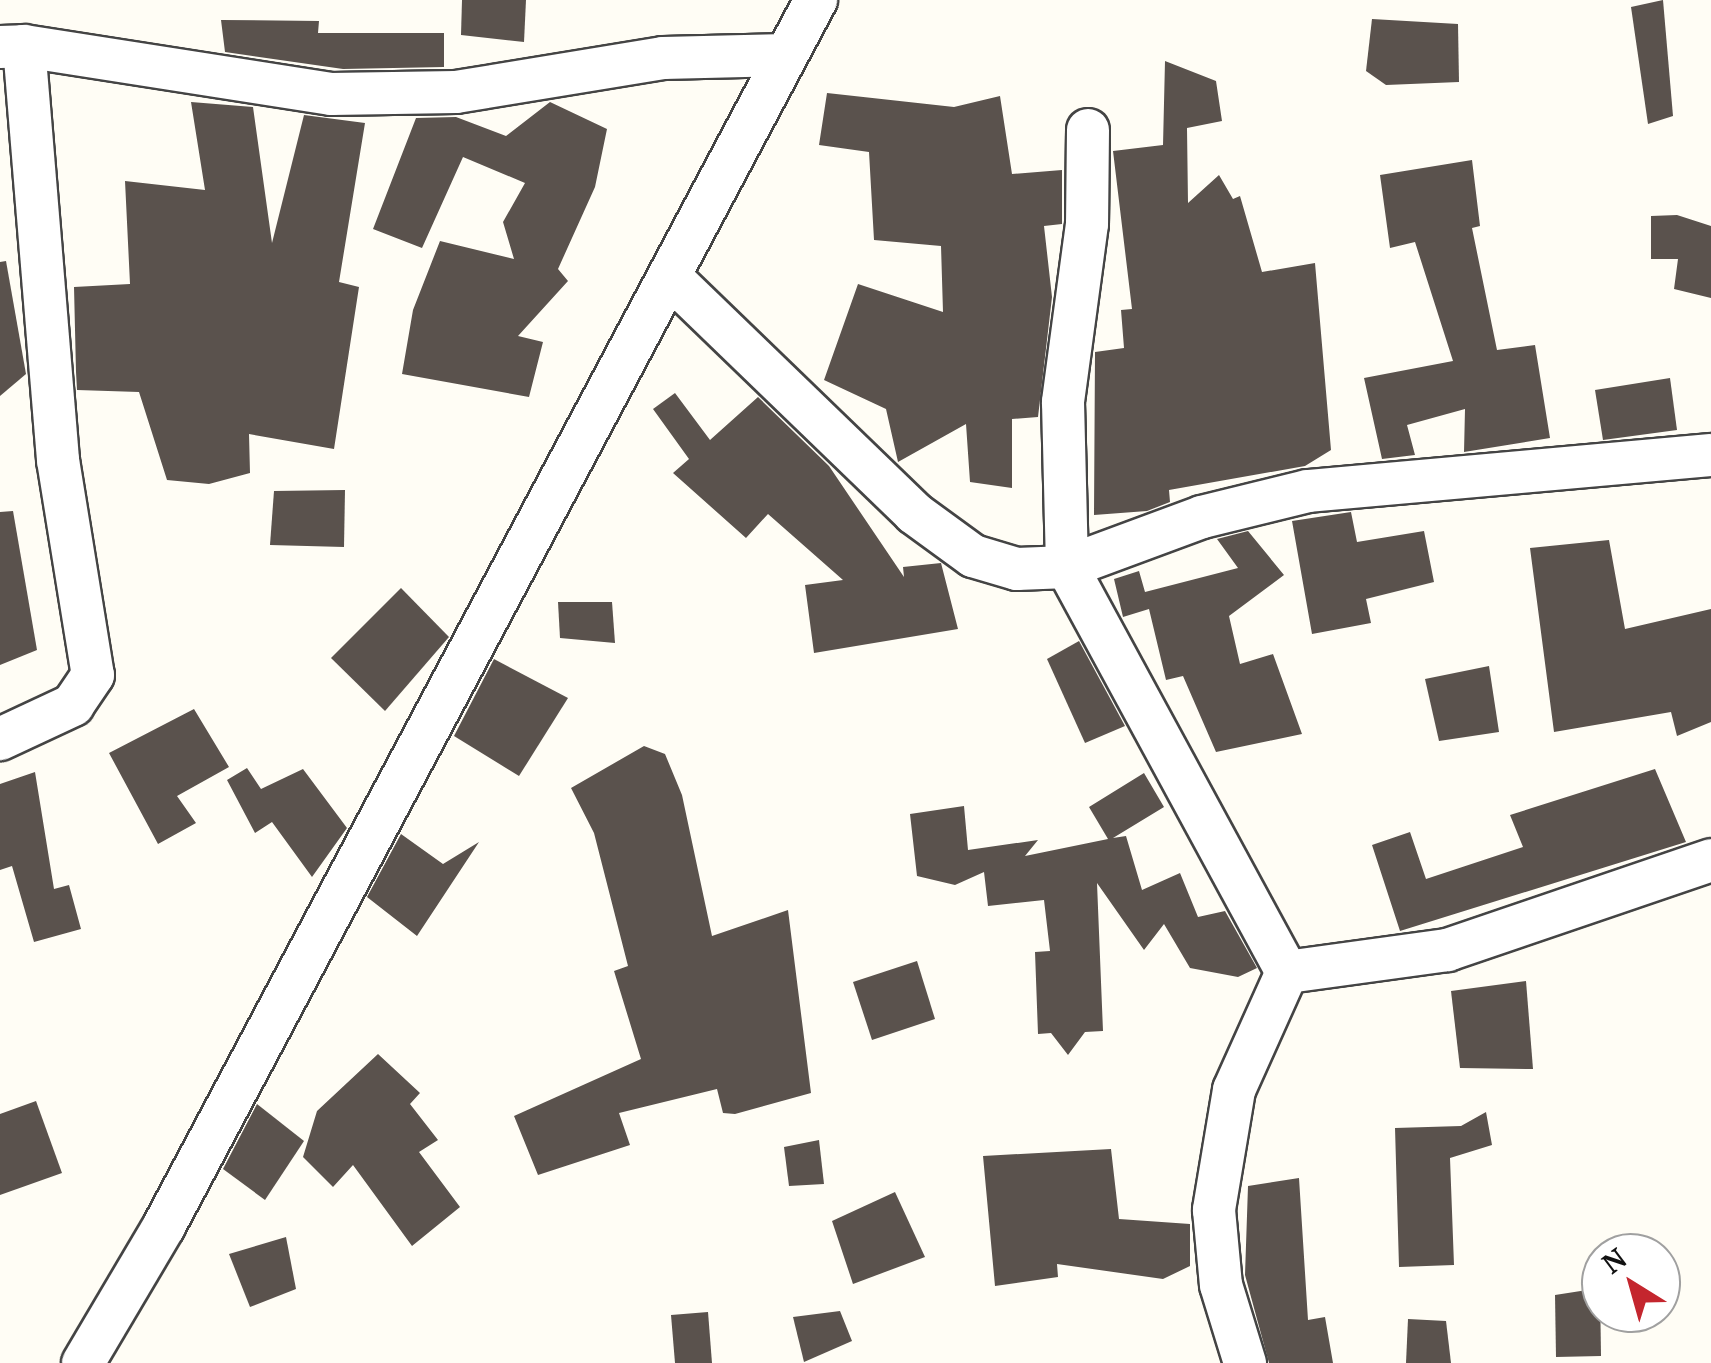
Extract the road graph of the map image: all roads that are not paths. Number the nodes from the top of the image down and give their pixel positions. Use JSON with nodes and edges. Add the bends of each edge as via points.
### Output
{"nodes":[{"id":1,"x":816,"y":0,"type":"edge"},
{"id":2,"x":12,"y":46,"type":"edge"},
{"id":3,"x":786,"y":55,"type":"junction"},
{"id":4,"x":1088,"y":130,"type":"dead end"},
{"id":5,"x":670,"y":277,"type":"junction"},
{"id":6,"x":1711,"y":455,"type":"edge"},
{"id":7,"x":1067,"y":567,"type":"junction"},
{"id":8,"x":0,"y":739,"type":"edge"},
{"id":9,"x":1711,"y":860,"type":"edge"},
{"id":10,"x":1286,"y":972,"type":"junction"},
{"id":11,"x":82,"y":1363,"type":"edge"},
{"id":12,"x":1245,"y":1363,"type":"edge"}],
"edges":[{"from":1,"to":3,"type":"street"},
{"from":2,"to":3,"type":"street","via":[[331,94],[456,92],[663,58]]},
{"from":2,"to":8,"type":"street","via":[[56,441],[93,674],[73,706]]},
{"from":3,"to":5,"type":"street"},
{"from":4,"to":7,"type":"street","via":[[1086,224],[1063,402]]},
{"from":5,"to":7,"type":"street","via":[[914,513],[973,556],[1018,569]]},
{"from":5,"to":11,"type":"street"},
{"from":6,"to":7,"type":"street","via":[[1308,491],[1202,516]]},
{"from":7,"to":10,"type":"street"},
{"from":9,"to":10,"type":"street","via":[[1447,950]]},
{"from":10,"to":12,"type":"street","via":[[1234,1090],[1214,1210],[1221,1285]]}]}
